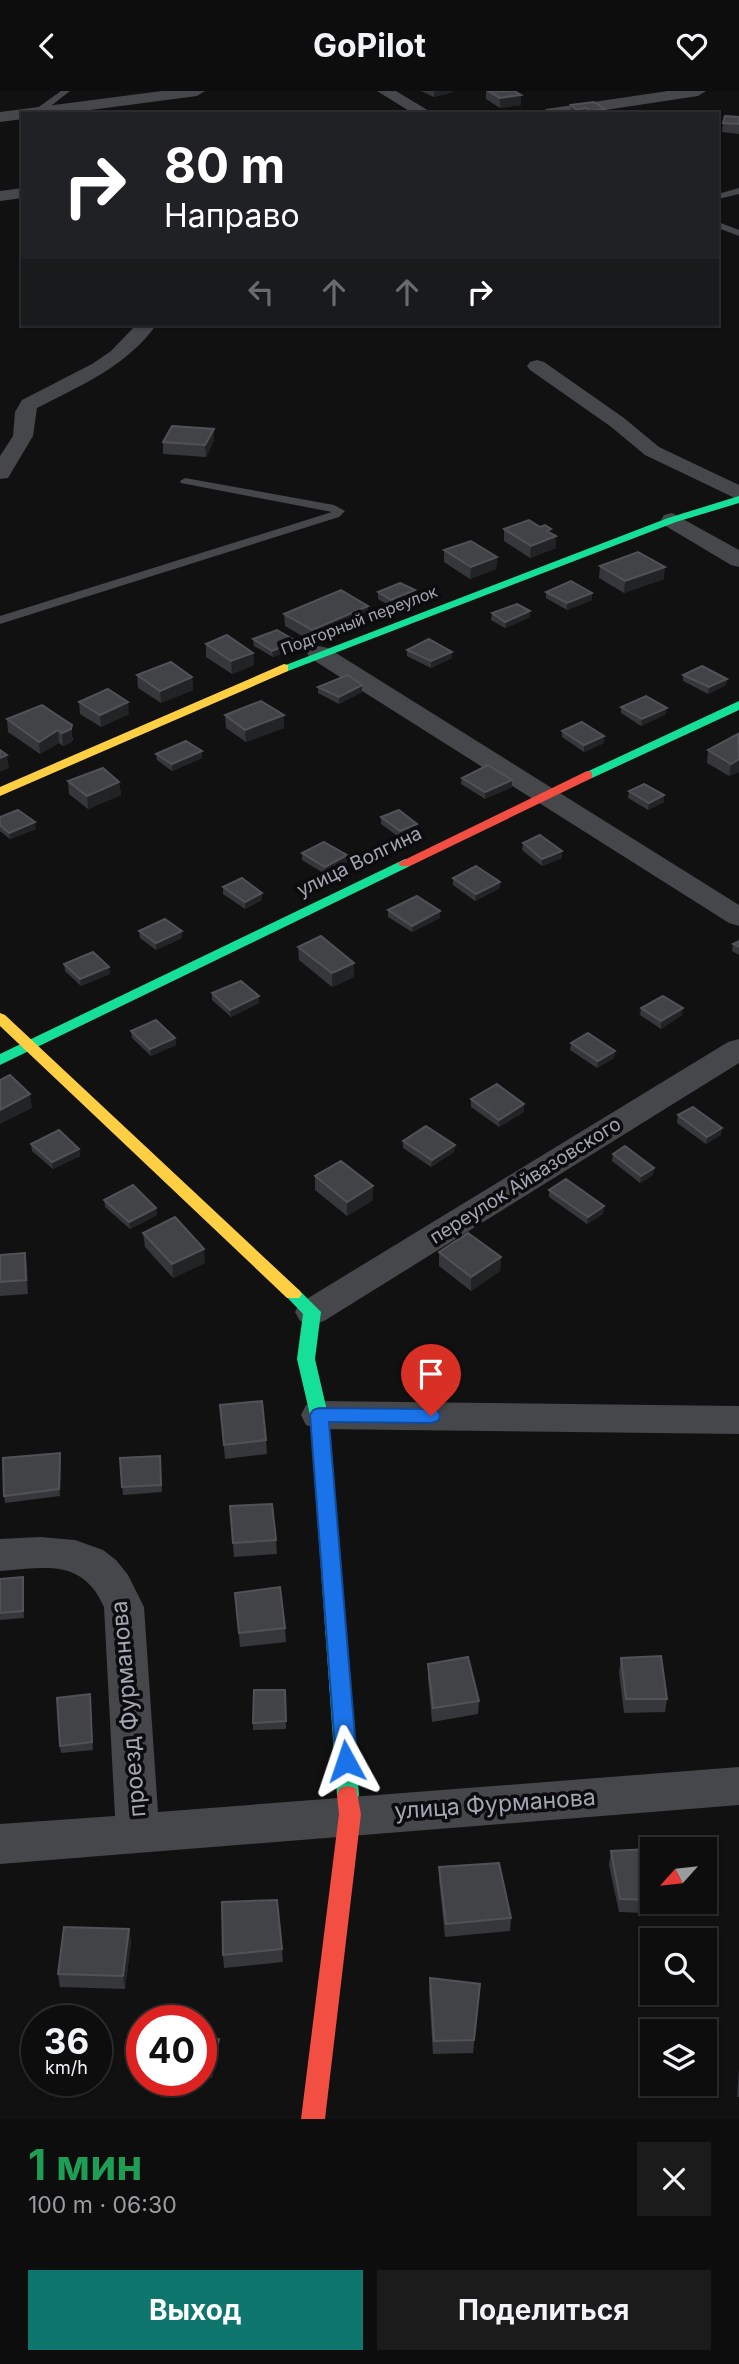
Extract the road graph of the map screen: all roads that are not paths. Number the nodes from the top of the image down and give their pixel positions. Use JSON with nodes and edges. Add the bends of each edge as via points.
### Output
{"nodes":[{"id":1,"x":66,"y":91,"type":"edge"},
{"id":2,"x":197,"y":91,"type":"edge"},
{"id":3,"x":385,"y":91,"type":"edge"},
{"id":4,"x":698,"y":91,"type":"edge"},
{"id":5,"x":39,"y":111,"type":"junction"},
{"id":6,"x":32,"y":112,"type":"edge"},
{"id":7,"x":422,"y":112,"type":"edge"},
{"id":8,"x":559,"y":112,"type":"edge"},
{"id":9,"x":21,"y":114,"type":"edge"},
{"id":10,"x":0,"y":117,"type":"edge"},
{"id":11,"x":739,"y":191,"type":"edge"},
{"id":12,"x":21,"y":193,"type":"edge"},
{"id":13,"x":0,"y":196,"type":"edge"},
{"id":14,"x":719,"y":197,"type":"edge"},
{"id":15,"x":719,"y":225,"type":"edge"},
{"id":16,"x":739,"y":233,"type":"edge"},
{"id":17,"x":145,"y":326,"type":"edge"},
{"id":18,"x":537,"y":366,"type":"dead end"},
{"id":19,"x":0,"y":473,"type":"edge"},
{"id":20,"x":185,"y":481,"type":"dead end"},
{"id":21,"x":739,"y":493,"type":"edge"},
{"id":22,"x":739,"y":499,"type":"edge"},
{"id":23,"x":672,"y":520,"type":"junction"},
{"id":24,"x":739,"y":560,"type":"edge"},
{"id":25,"x":0,"y":621,"type":"edge"},
{"id":26,"x":319,"y":653,"type":"junction"},
{"id":27,"x":739,"y":705,"type":"edge"},
{"id":28,"x":0,"y":792,"type":"edge"},
{"id":29,"x":546,"y":794,"type":"junction"},
{"id":30,"x":739,"y":917,"type":"edge"},
{"id":31,"x":0,"y":1018,"type":"edge"},
{"id":32,"x":31,"y":1045,"type":"junction"},
{"id":33,"x":739,"y":1049,"type":"edge"},
{"id":34,"x":0,"y":1060,"type":"edge"},
{"id":35,"x":312,"y":1312,"type":"junction"},
{"id":36,"x":319,"y":1415,"type":"junction"},
{"id":37,"x":739,"y":1420,"type":"edge"},
{"id":38,"x":0,"y":1555,"type":"edge"},
{"id":39,"x":739,"y":1786,"type":"edge"},
{"id":40,"x":350,"y":1814,"type":"junction"},
{"id":41,"x":138,"y":1834,"type":"junction"},
{"id":42,"x":0,"y":1844,"type":"edge"},
{"id":43,"x":313,"y":2119,"type":"edge"}],
"edges":[{"from":1,"to":5,"type":"lane"},
{"from":2,"to":5,"type":"street"},
{"from":3,"to":7,"type":"street"},
{"from":4,"to":8,"type":"street"},
{"from":5,"to":6,"type":"street"},
{"from":9,"to":10,"type":"street"},
{"from":11,"to":14,"type":"lane"},
{"from":12,"to":13,"type":"street"},
{"from":15,"to":16,"type":"lane"},
{"from":17,"to":19,"type":"street","via":[[99,368],[29,404],[23,436]]},
{"from":18,"to":21,"type":"street","via":[[652,451]]},
{"from":20,"to":25,"type":"lane","via":[[339,511]]},
{"from":22,"to":23,"type":"street","name":"Подгорный переулок"},
{"from":23,"to":24,"type":"street"},
{"from":23,"to":26,"type":"street","name":"Подгорный переулок"},
{"from":26,"to":28,"type":"street","name":"Подгорный переулок"},
{"from":26,"to":29,"type":"street"},
{"from":27,"to":29,"type":"street","name":"улица Волгина"},
{"from":29,"to":30,"type":"street"},
{"from":29,"to":32,"type":"street","name":"улица Волгина"},
{"from":31,"to":32,"type":"street"},
{"from":32,"to":34,"type":"street","name":"улица Волгина"},
{"from":32,"to":35,"type":"street"},
{"from":33,"to":35,"type":"street","name":"переулок Айвазовского"},
{"from":35,"to":36,"type":"street","via":[[306,1359]]},
{"from":36,"to":37,"type":"street"},
{"from":36,"to":40,"type":"street"},
{"from":38,"to":41,"type":"street","name":"проезд Фурманова","via":[[58,1552],[84,1557],[116,1586],[124,1607]]},
{"from":39,"to":40,"type":"street","name":"улица Фурманова"},
{"from":40,"to":41,"type":"street","name":"улица Фурманова"},
{"from":40,"to":43,"type":"street"},
{"from":41,"to":42,"type":"street","name":"улица Фурманова"}]}
